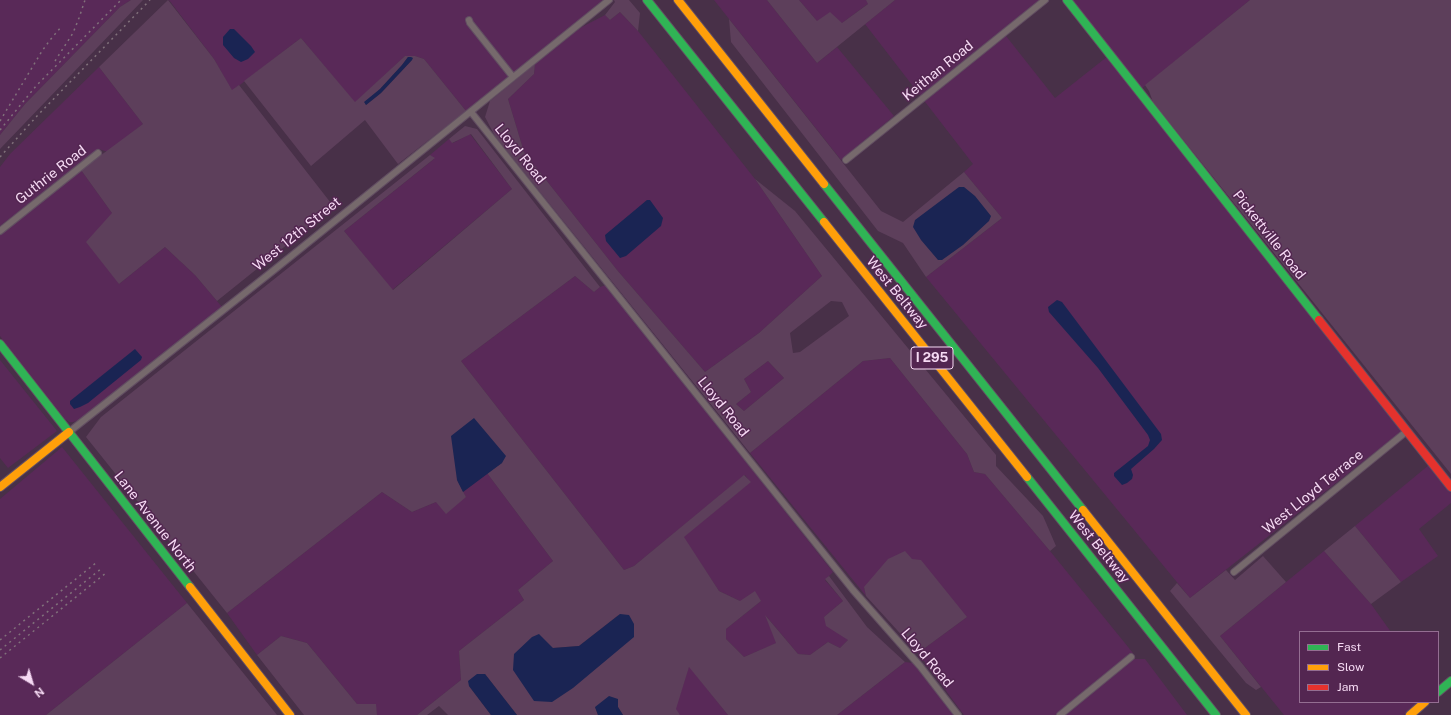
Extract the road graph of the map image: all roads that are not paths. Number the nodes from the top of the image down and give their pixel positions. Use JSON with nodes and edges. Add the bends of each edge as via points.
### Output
{"nodes":[{"id":1,"x":609,"y":0,"type":"edge"},
{"id":2,"x":648,"y":0,"type":"edge"},
{"id":3,"x":678,"y":0,"type":"edge"},
{"id":4,"x":1045,"y":0,"type":"edge"},
{"id":5,"x":1067,"y":0,"type":"edge"},
{"id":6,"x":469,"y":20,"type":"dead end"},
{"id":7,"x":513,"y":77,"type":"junction"},
{"id":8,"x":471,"y":112,"type":"junction"},
{"id":9,"x":98,"y":153,"type":"dead end"},
{"id":10,"x":846,"y":160,"type":"dead end"},
{"id":11,"x":0,"y":231,"type":"edge"},
{"id":12,"x":0,"y":344,"type":"edge"},
{"id":13,"x":1407,"y":431,"type":"junction"},
{"id":14,"x":69,"y":432,"type":"junction"},
{"id":15,"x":0,"y":487,"type":"edge"},
{"id":16,"x":1451,"y":487,"type":"edge"},
{"id":17,"x":1234,"y":572,"type":"dead end"},
{"id":18,"x":1131,"y":657,"type":"dead end"},
{"id":19,"x":1451,"y":681,"type":"edge"},
{"id":20,"x":1439,"y":691,"type":"edge"},
{"id":21,"x":1425,"y":703,"type":"edge"},
{"id":22,"x":290,"y":715,"type":"edge"},
{"id":23,"x":958,"y":715,"type":"edge"},
{"id":24,"x":1060,"y":715,"type":"edge"},
{"id":25,"x":1216,"y":715,"type":"edge"},
{"id":26,"x":1246,"y":715,"type":"edge"},
{"id":27,"x":1410,"y":715,"type":"edge"}],
"edges":[{"from":1,"to":7,"type":"street","name":"West 12th Street"},
{"from":2,"to":25,"type":"main road","name":"West Beltway","number":"I 295"},
{"from":3,"to":26,"type":"main road","name":"West Beltway","number":"I 295"},
{"from":4,"to":10,"type":"street","name":"Keithan Road"},
{"from":5,"to":13,"type":"main road","name":"Pickettville Road"},
{"from":6,"to":7,"type":"street"},
{"from":7,"to":8,"type":"street","name":"West 12th Street"},
{"from":8,"to":14,"type":"street","name":"West 12th Street"},
{"from":8,"to":23,"type":"street","name":"Lloyd Road","via":[[853,590],[920,666]]},
{"from":9,"to":11,"type":"street","name":"Guthrie Road"},
{"from":12,"to":14,"type":"main road","name":"Lane Avenue North"},
{"from":13,"to":16,"type":"main road","name":"Pickettville Road"},
{"from":13,"to":17,"type":"street","name":"West Lloyd Terrace"},
{"from":14,"to":15,"type":"main road","name":"West 12th Street"},
{"from":14,"to":22,"type":"main road","name":"Lane Avenue North"},
{"from":18,"to":24,"type":"street"},
{"from":19,"to":20,"type":"main road"},
{"from":21,"to":27,"type":"main road"}]}
